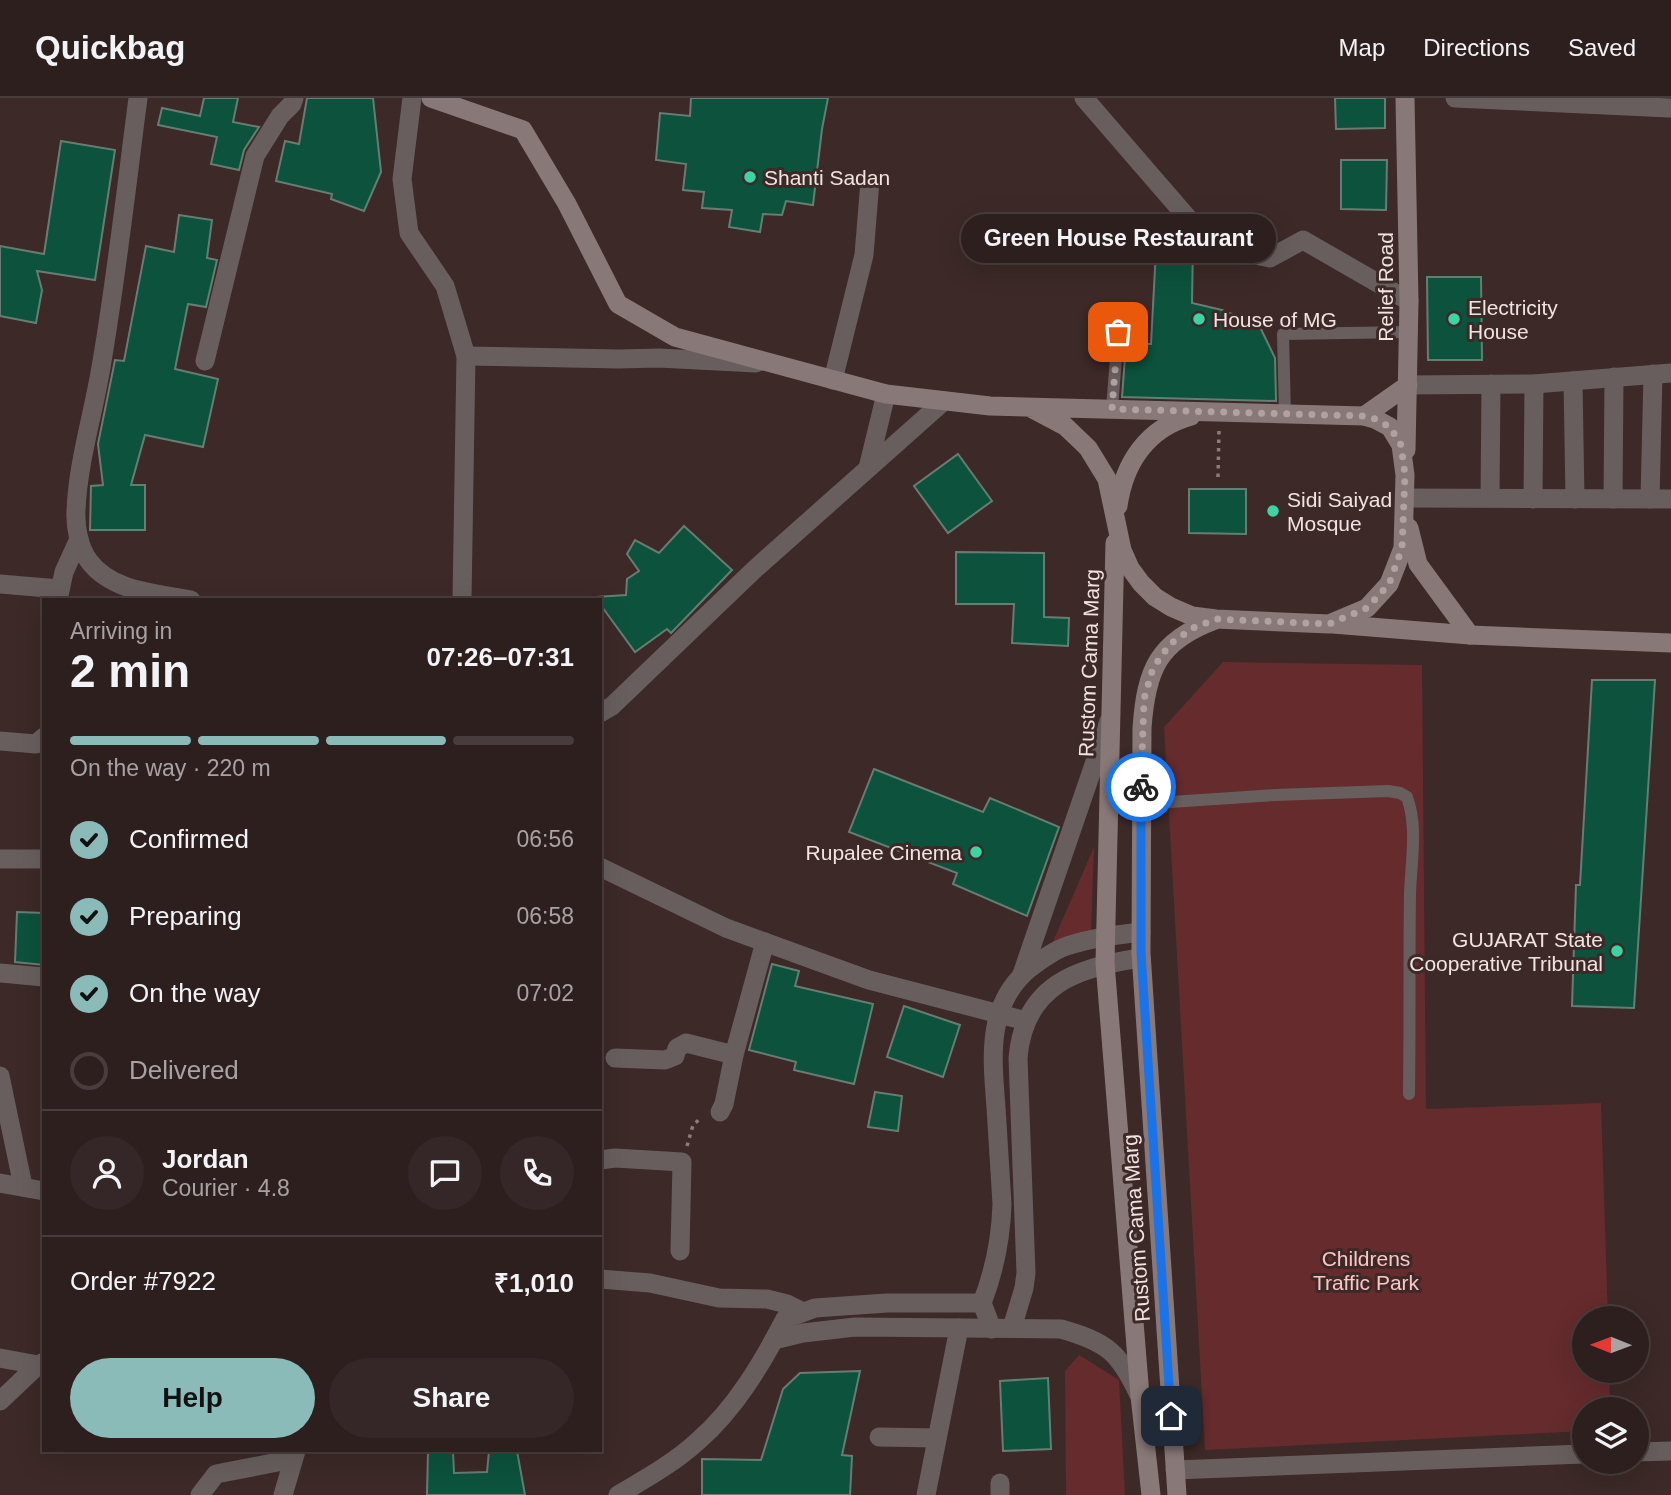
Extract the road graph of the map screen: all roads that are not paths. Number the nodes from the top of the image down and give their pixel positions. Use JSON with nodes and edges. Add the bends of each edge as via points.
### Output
{"nodes":[{"id":1,"x":138,"y":98,"type":"edge"},
{"id":2,"x":294,"y":98,"type":"edge"},
{"id":3,"x":412,"y":98,"type":"edge"},
{"id":4,"x":431,"y":98,"type":"edge"},
{"id":5,"x":1084,"y":98,"type":"edge"},
{"id":6,"x":1405,"y":98,"type":"edge"},
{"id":7,"x":1455,"y":98,"type":"edge"},
{"id":8,"x":1669,"y":108,"type":"edge"},
{"id":9,"x":870,"y":181,"type":"dead end"},
{"id":10,"x":1409,"y":301,"type":"junction"},
{"id":11,"x":1118,"y":332,"type":"dead end"},
{"id":12,"x":1409,"y":332,"type":"junction"},
{"id":13,"x":466,"y":356,"type":"junction"},
{"id":14,"x":205,"y":360,"type":"dead end"},
{"id":15,"x":778,"y":365,"type":"junction"},
{"id":16,"x":1662,"y":373,"type":"edge"},
{"id":17,"x":1614,"y":377,"type":"junction"},
{"id":18,"x":833,"y":380,"type":"junction"},
{"id":19,"x":1573,"y":381,"type":"junction"},
{"id":20,"x":1491,"y":384,"type":"junction"},
{"id":21,"x":1534,"y":384,"type":"junction"},
{"id":22,"x":1408,"y":385,"type":"junction"},
{"id":23,"x":886,"y":394,"type":"junction"},
{"id":24,"x":944,"y":401,"type":"junction"},
{"id":25,"x":1031,"y":408,"type":"junction"},
{"id":26,"x":1112,"y":409,"type":"junction"},
{"id":27,"x":1210,"y":413,"type":"junction"},
{"id":28,"x":1285,"y":415,"type":"junction"},
{"id":29,"x":1364,"y":416,"type":"junction"},
{"id":30,"x":868,"y":468,"type":"junction"},
{"id":31,"x":1405,"y":475,"type":"junction"},
{"id":32,"x":1405,"y":498,"type":"junction"},
{"id":33,"x":1490,"y":498,"type":"junction"},
{"id":34,"x":1533,"y":499,"type":"junction"},
{"id":35,"x":1575,"y":499,"type":"junction"},
{"id":36,"x":1614,"y":499,"type":"junction"},
{"id":37,"x":1650,"y":499,"type":"junction"},
{"id":38,"x":1671,"y":499,"type":"edge"},
{"id":39,"x":1116,"y":518,"type":"junction"},
{"id":40,"x":79,"y":539,"type":"junction"},
{"id":41,"x":0,"y":584,"type":"edge"},
{"id":42,"x":59,"y":595,"type":"edge"},
{"id":43,"x":181,"y":598,"type":"edge"},
{"id":44,"x":462,"y":598,"type":"edge"},
{"id":45,"x":1216,"y":619,"type":"junction"},
{"id":46,"x":1329,"y":624,"type":"junction"},
{"id":47,"x":1470,"y":635,"type":"junction"},
{"id":48,"x":1671,"y":643,"type":"edge"},
{"id":49,"x":602,"y":712,"type":"edge"},
{"id":50,"x":1110,"y":719,"type":"junction"},
{"id":51,"x":42,"y":739,"type":"edge"},
{"id":52,"x":0,"y":741,"type":"edge"},
{"id":53,"x":1141,"y":804,"type":"junction"},
{"id":54,"x":0,"y":859,"type":"edge"},
{"id":55,"x":42,"y":859,"type":"edge"},
{"id":56,"x":602,"y":868,"type":"edge"},
{"id":57,"x":1141,"y":932,"type":"junction"},
{"id":58,"x":1106,"y":936,"type":"junction"},
{"id":59,"x":765,"y":942,"type":"junction"},
{"id":60,"x":1141,"y":958,"type":"junction"},
{"id":61,"x":1105,"y":963,"type":"junction"},
{"id":62,"x":0,"y":973,"type":"edge"},
{"id":63,"x":1022,"y":975,"type":"junction"},
{"id":64,"x":42,"y":977,"type":"edge"},
{"id":65,"x":998,"y":1013,"type":"junction"},
{"id":66,"x":1026,"y":1021,"type":"junction"},
{"id":67,"x":734,"y":1055,"type":"junction"},
{"id":68,"x":615,"y":1058,"type":"dead end"},
{"id":69,"x":0,"y":1076,"type":"edge"},
{"id":70,"x":1409,"y":1094,"type":"dead end"},
{"id":71,"x":720,"y":1112,"type":"road end"},
{"id":72,"x":602,"y":1160,"type":"edge"},
{"id":73,"x":0,"y":1183,"type":"edge"},
{"id":74,"x":23,"y":1186,"type":"junction"},
{"id":75,"x":42,"y":1191,"type":"edge"},
{"id":76,"x":680,"y":1251,"type":"dead end"},
{"id":77,"x":602,"y":1279,"type":"edge"},
{"id":78,"x":982,"y":1303,"type":"junction"},
{"id":79,"x":803,"y":1312,"type":"junction"},
{"id":80,"x":959,"y":1328,"type":"junction"},
{"id":81,"x":1012,"y":1328,"type":"junction"},
{"id":82,"x":992,"y":1329,"type":"junction"},
{"id":83,"x":774,"y":1340,"type":"junction"},
{"id":84,"x":0,"y":1358,"type":"edge"},
{"id":85,"x":41,"y":1363,"type":"edge"},
{"id":86,"x":1140,"y":1396,"type":"junction"},
{"id":87,"x":0,"y":1401,"type":"edge"},
{"id":88,"x":879,"y":1437,"type":"dead end"},
{"id":89,"x":937,"y":1438,"type":"junction"},
{"id":90,"x":1671,"y":1451,"type":"edge"},
{"id":91,"x":1649,"y":1452,"type":"edge"},
{"id":92,"x":1572,"y":1454,"type":"edge"},
{"id":93,"x":294,"y":1455,"type":"edge"},
{"id":94,"x":1175,"y":1470,"type":"junction"},
{"id":95,"x":200,"y":1495,"type":"edge"},
{"id":96,"x":283,"y":1495,"type":"edge"},
{"id":97,"x":618,"y":1495,"type":"edge"},
{"id":98,"x":926,"y":1495,"type":"edge"},
{"id":99,"x":1151,"y":1495,"type":"edge"},
{"id":100,"x":1177,"y":1495,"type":"edge"}],
"edges":[{"from":1,"to":40,"type":"street","via":[[76,511]]},
{"from":2,"to":14,"type":"street","via":[[255,156]]},
{"from":3,"to":13,"type":"street","via":[[402,180],[409,233],[445,286]]},
{"from":4,"to":15,"type":"main road","via":[[523,130],[618,304],[675,337]]},
{"from":5,"to":10,"type":"street","via":[[1212,246],[1270,258],[1303,240]]},
{"from":6,"to":10,"type":"main road","name":"Relief Road"},
{"from":7,"to":8,"type":"street"},
{"from":9,"to":18,"type":"street","via":[[864,255]]},
{"from":10,"to":12,"type":"main road","name":"Relief Road"},
{"from":11,"to":26,"type":"lane"},
{"from":12,"to":22,"type":"main road","name":"Relief Road"},
{"from":12,"to":28,"type":"lane","via":[[1283,334]]},
{"from":13,"to":15,"type":"street","via":[[659,358]]},
{"from":13,"to":44,"type":"street"},
{"from":15,"to":18,"type":"main road"},
{"from":16,"to":17,"type":"street"},
{"from":16,"to":37,"type":"street"},
{"from":17,"to":19,"type":"street"},
{"from":17,"to":36,"type":"street"},
{"from":18,"to":23,"type":"main road"},
{"from":19,"to":21,"type":"street"},
{"from":19,"to":35,"type":"street"},
{"from":20,"to":21,"type":"street"},
{"from":20,"to":22,"type":"street"},
{"from":20,"to":33,"type":"street"},
{"from":21,"to":34,"type":"street"},
{"from":22,"to":29,"type":"main road"},
{"from":22,"to":31,"type":"main road","name":"Relief Road"},
{"from":23,"to":24,"type":"main road"},
{"from":23,"to":30,"type":"street"},
{"from":24,"to":25,"type":"main road"},
{"from":24,"to":30,"type":"street"},
{"from":25,"to":26,"type":"main road"},
{"from":25,"to":39,"type":"main road","via":[[1065,426],[1088,448],[1107,479]]},
{"from":26,"to":27,"type":"main road"},
{"from":27,"to":28,"type":"main road"},
{"from":27,"to":39,"type":"main road","name":"Rustom Cama Marg","via":[[1160,429],[1137,452],[1121,482]]},
{"from":28,"to":29,"type":"main road"},
{"from":29,"to":31,"type":"main road","via":[[1395,433]]},
{"from":30,"to":49,"type":"street"},
{"from":31,"to":32,"type":"main road"},
{"from":32,"to":33,"type":"street"},
{"from":32,"to":46,"type":"main road","via":[[1402,548],[1389,584],[1367,608]]},
{"from":32,"to":47,"type":"main road","via":[[1418,564]]},
{"from":33,"to":34,"type":"street"},
{"from":34,"to":35,"type":"street"},
{"from":35,"to":36,"type":"street"},
{"from":36,"to":37,"type":"street"},
{"from":37,"to":38,"type":"street"},
{"from":39,"to":45,"type":"main road","name":"Rustom Cama Marg","via":[[1122,550],[1141,583],[1171,607]]},
{"from":39,"to":50,"type":"main road","name":"Rustom Cama Marg"},
{"from":40,"to":42,"type":"street"},
{"from":40,"to":43,"type":"street","via":[[88,561],[104,576],[124,587]]},
{"from":41,"to":42,"type":"street"},
{"from":45,"to":46,"type":"main road"},
{"from":45,"to":53,"type":"main road","name":"Rustom Cama Marg","via":[[1170,644],[1153,668],[1144,699]]},
{"from":46,"to":47,"type":"main road"},
{"from":47,"to":48,"type":"main road"},
{"from":50,"to":58,"type":"main road","name":"Rustom Cama Marg"},
{"from":50,"to":63,"type":"street"},
{"from":51,"to":52,"type":"street","via":[[36,744]]},
{"from":53,"to":57,"type":"main road","name":"Rustom Cama Marg"},
{"from":53,"to":70,"type":"lane","via":[[1350,792],[1388,791],[1407,797],[1414,828]]},
{"from":54,"to":55,"type":"street"},
{"from":56,"to":59,"type":"street"},
{"from":57,"to":58,"type":"street"},
{"from":57,"to":60,"type":"main road","name":"Rustom Cama Marg"},
{"from":58,"to":61,"type":"main road","name":"Rustom Cama Marg"},
{"from":58,"to":63,"type":"street","via":[[1065,946]]},
{"from":59,"to":65,"type":"street","via":[[869,980]]},
{"from":59,"to":67,"type":"street"},
{"from":60,"to":61,"type":"street"},
{"from":60,"to":94,"type":"main road","name":"Rustom Cama Marg"},
{"from":61,"to":66,"type":"street","via":[[1060,983],[1040,998]]},
{"from":61,"to":86,"type":"main road","name":"Rustom Cama Marg"},
{"from":62,"to":64,"type":"street"},
{"from":63,"to":65,"type":"street"},
{"from":65,"to":66,"type":"street"},
{"from":65,"to":78,"type":"street","via":[[992,1051],[1002,1227]]},
{"from":66,"to":81,"type":"street","via":[[1018,1058],[1026,1273]]},
{"from":67,"to":68,"type":"street","via":[[686,1043],[666,1060]]},
{"from":67,"to":71,"type":"street"},
{"from":69,"to":74,"type":"street"},
{"from":72,"to":76,"type":"street","via":[[682,1162]]},
{"from":73,"to":74,"type":"street"},
{"from":74,"to":75,"type":"street"},
{"from":77,"to":79,"type":"street","via":[[650,1283],[719,1298],[767,1299]]},
{"from":78,"to":79,"type":"street","via":[[887,1303]]},
{"from":78,"to":82,"type":"street"},
{"from":79,"to":83,"type":"street","via":[[785,1319]]},
{"from":80,"to":82,"type":"street"},
{"from":80,"to":83,"type":"street","via":[[855,1327]]},
{"from":80,"to":89,"type":"street"},
{"from":81,"to":82,"type":"street"},
{"from":81,"to":86,"type":"street","via":[[1061,1328],[1087,1336],[1110,1349],[1126,1367]]},
{"from":83,"to":97,"type":"street","via":[[733,1405],[698,1441]]},
{"from":84,"to":85,"type":"street"},
{"from":85,"to":87,"type":"street"},
{"from":86,"to":99,"type":"main road","name":"Rustom Cama Marg"},
{"from":88,"to":89,"type":"street"},
{"from":89,"to":98,"type":"street"},
{"from":90,"to":91,"type":"street"},
{"from":92,"to":94,"type":"street"},
{"from":93,"to":95,"type":"street","via":[[216,1474]]},
{"from":93,"to":96,"type":"street"},
{"from":94,"to":100,"type":"main road","name":"Rustom Cama Marg"}]}
